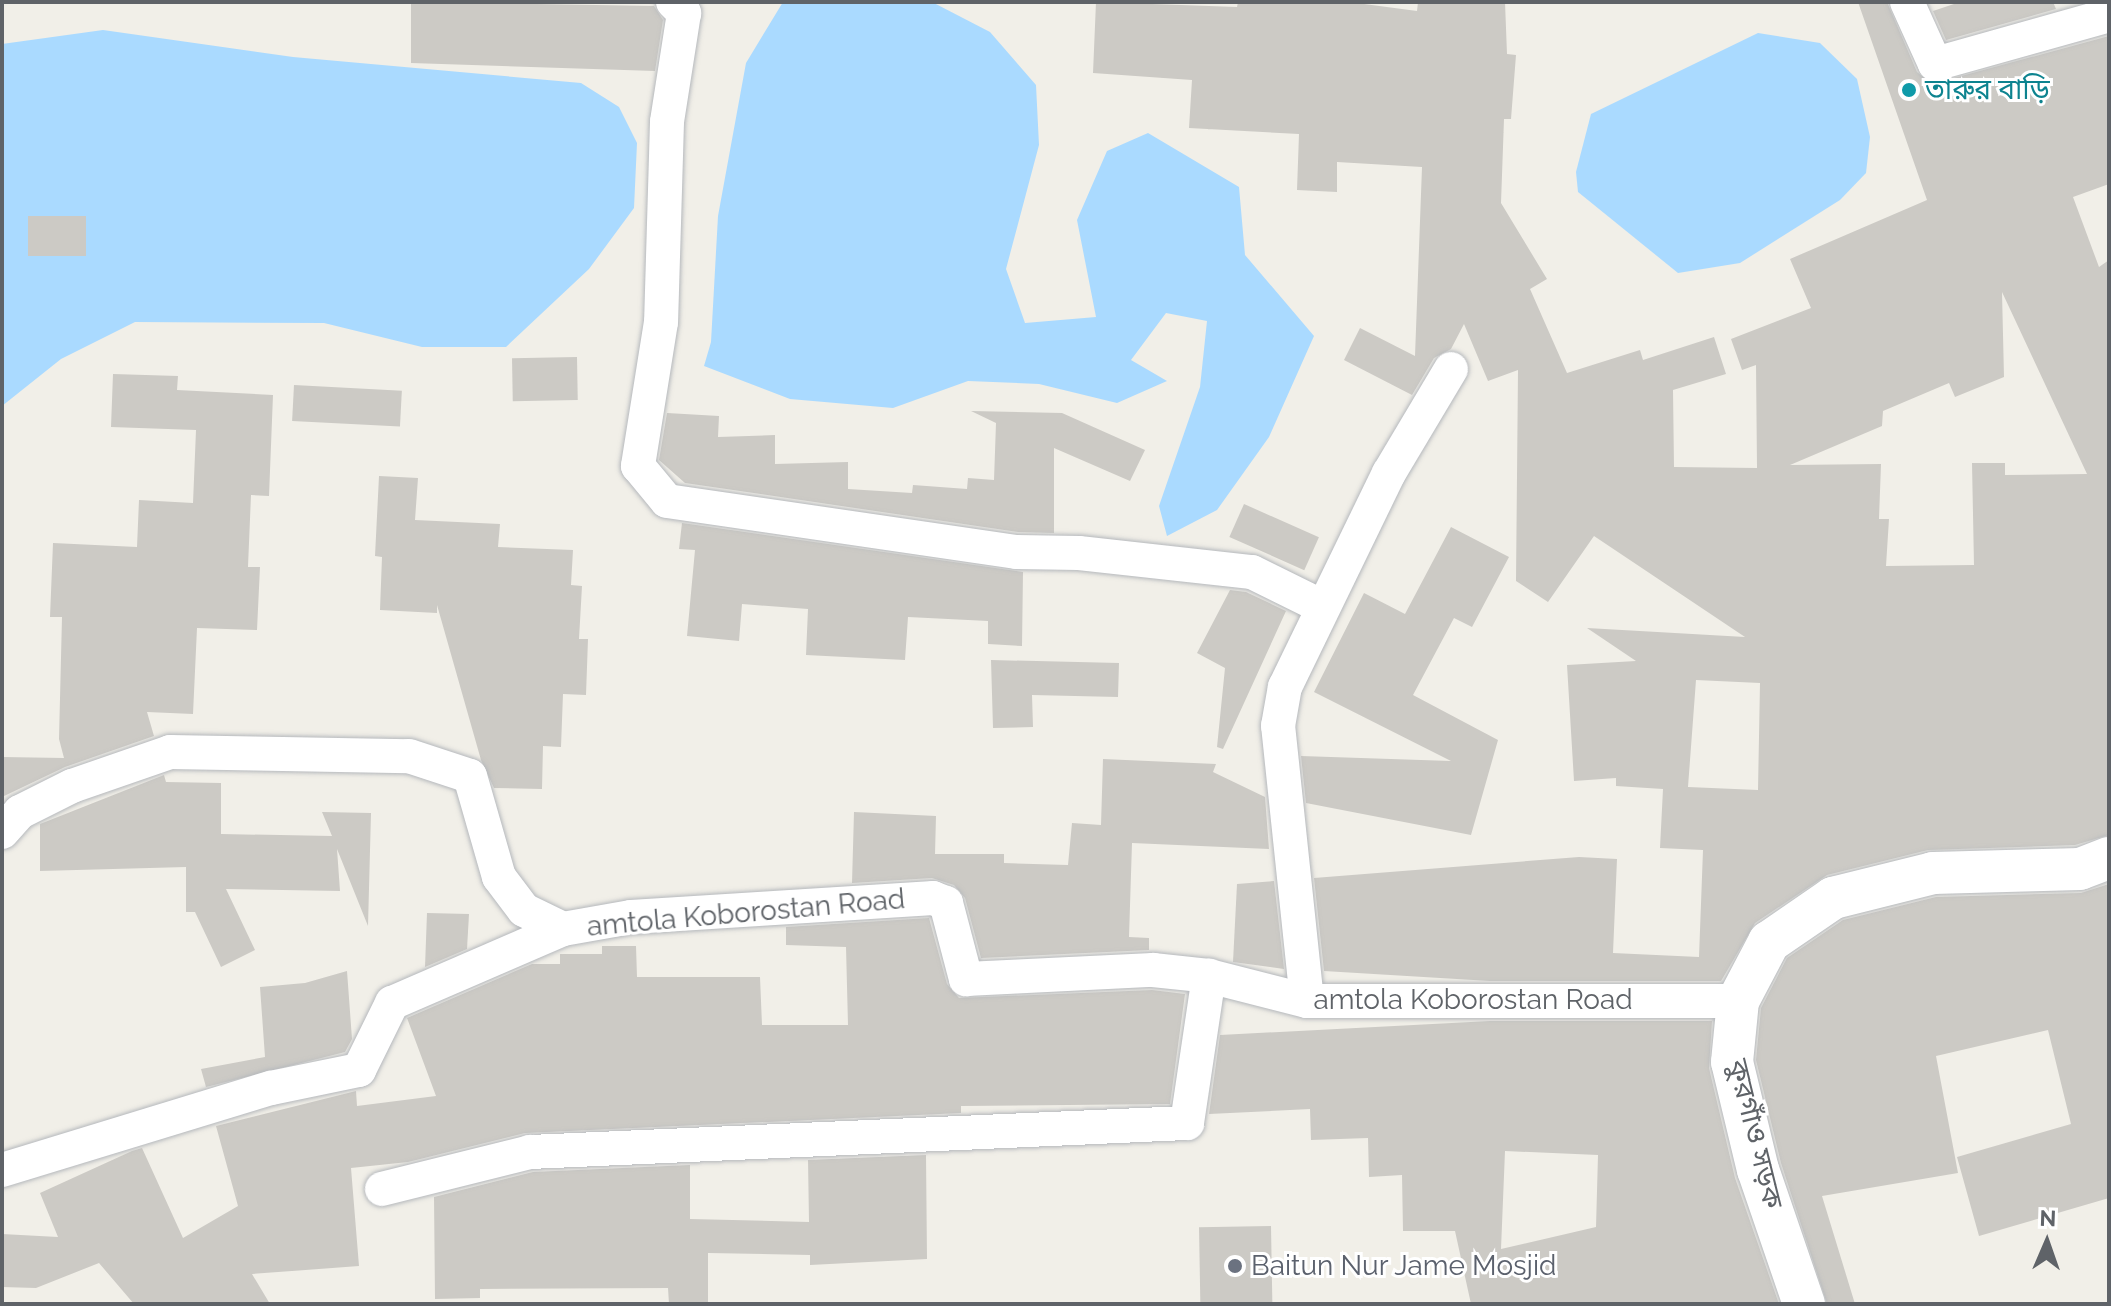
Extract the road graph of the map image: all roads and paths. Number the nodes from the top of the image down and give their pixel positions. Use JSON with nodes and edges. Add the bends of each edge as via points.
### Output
{"nodes":[{"id":1,"x":673,"y":2,"type":"edge"},
{"id":2,"x":1907,"y":2,"type":"edge"},
{"id":3,"x":2109,"y":15,"type":"edge"},
{"id":4,"x":1451,"y":369,"type":"dead end"},
{"id":5,"x":1323,"y":607,"type":"junction"},
{"id":6,"x":2,"y":832,"type":"edge"},
{"id":7,"x":2109,"y":858,"type":"edge"},
{"id":8,"x":563,"y":929,"type":"junction"},
{"id":9,"x":1209,"y":976,"type":"junction"},
{"id":10,"x":1307,"y":1001,"type":"junction"},
{"id":11,"x":1738,"y":1001,"type":"junction"},
{"id":12,"x":2,"y":1170,"type":"edge"},
{"id":13,"x":382,"y":1189,"type":"dead end"},
{"id":14,"x":1804,"y":1304,"type":"edge"}],
"edges":[{"from":1,"to":5,"type":"street","via":[[684,13],[667,122],[661,322],[638,466],[667,501],[1016,552],[1079,553],[1252,572]]},
{"from":2,"to":3,"type":"street","via":[[1935,64]]},
{"from":4,"to":5,"type":"street","via":[[1389,473]]},
{"from":5,"to":10,"type":"street","via":[[1285,687],[1278,726]]},
{"from":6,"to":8,"type":"street","name":"amtola Koborostan Road","via":[[20,812],[72,786],[170,752],[409,756],[470,776],[499,877],[524,910]]},
{"from":7,"to":11,"type":"street","name":"কুরগাঁও সড়ক","via":[[2080,869],[1933,873],[1833,898],[1769,942]]},
{"from":8,"to":9,"type":"street","name":"amtola Koborostan Road","via":[[631,917],[933,898],[946,903],[966,979],[1153,970]]},
{"from":8,"to":12,"type":"street","via":[[392,1003],[359,1070],[271,1088]]},
{"from":9,"to":10,"type":"street","name":"amtola Koborostan Road"},
{"from":9,"to":13,"type":"street","via":[[1187,1123],[530,1152]]},
{"from":10,"to":11,"type":"street","name":"amtola Koborostan Road"},
{"from":11,"to":14,"type":"street","name":"কুরগাঁও সড়ক","via":[[1732,1062],[1758,1170]]}]}
